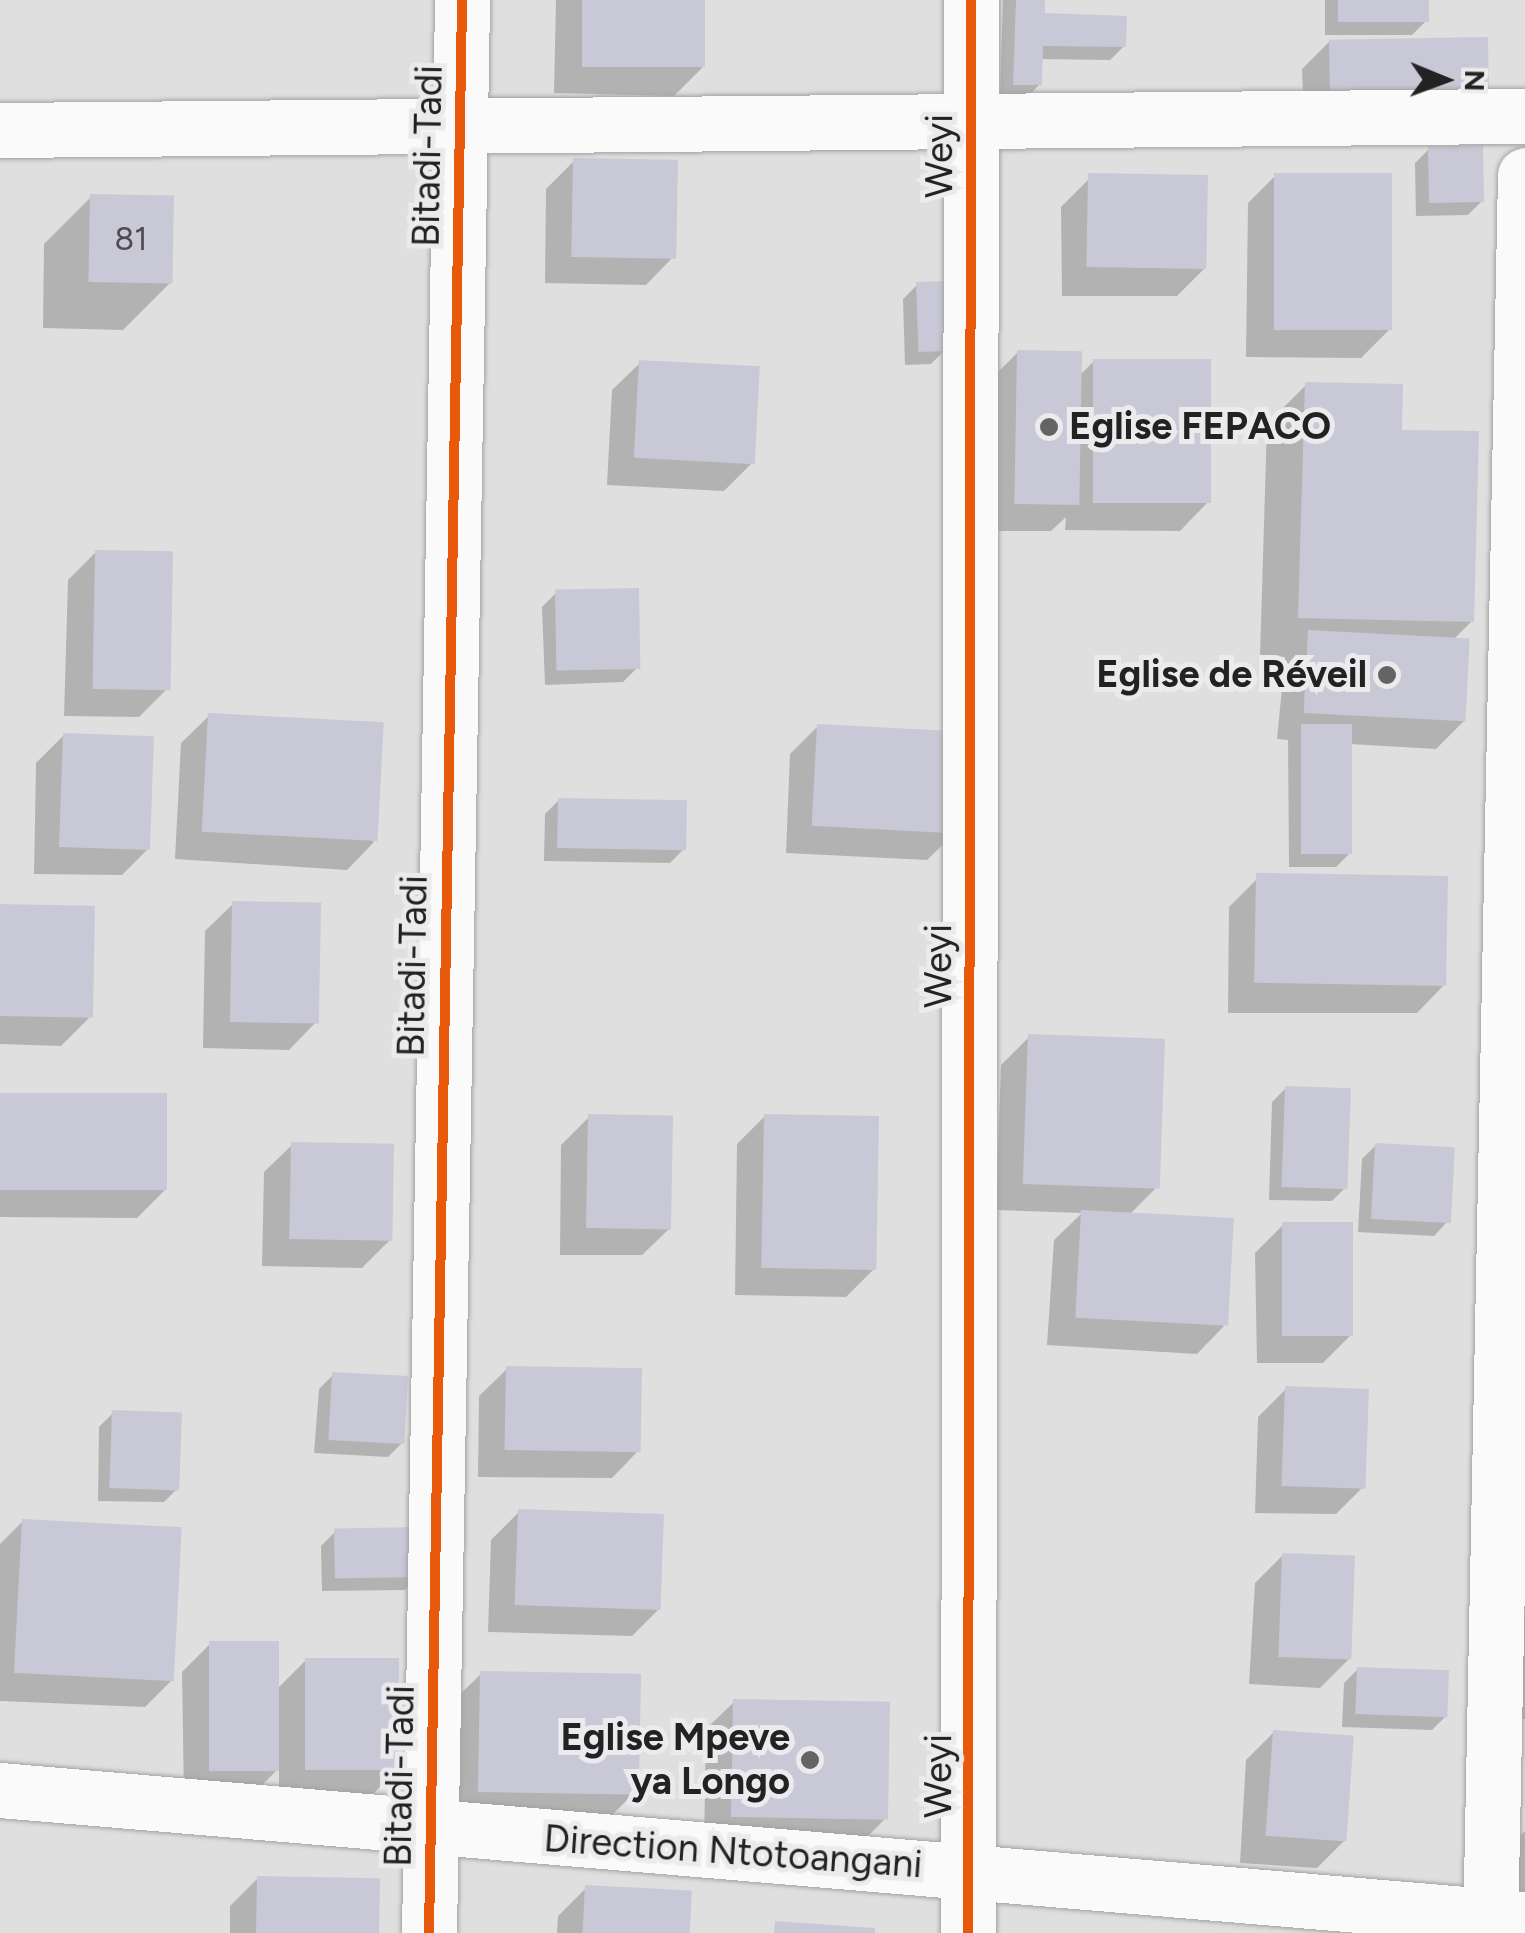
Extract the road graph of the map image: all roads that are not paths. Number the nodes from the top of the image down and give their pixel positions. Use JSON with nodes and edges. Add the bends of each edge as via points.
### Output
{"nodes":[{"id":1,"x":462,"y":0,"type":"edge"},
{"id":2,"x":971,"y":0,"type":"edge"},
{"id":3,"x":1525,"y":116,"type":"edge"},
{"id":4,"x":970,"y":124,"type":"junction"},
{"id":5,"x":457,"y":129,"type":"junction"},
{"id":6,"x":0,"y":130,"type":"edge"},
{"id":7,"x":1525,"y":175,"type":"edge"},
{"id":8,"x":0,"y":1790,"type":"edge"},
{"id":9,"x":429,"y":1830,"type":"junction"},
{"id":10,"x":969,"y":1868,"type":"junction"},
{"id":11,"x":1501,"y":1923,"type":"edge"},
{"id":12,"x":429,"y":1933,"type":"edge"},
{"id":13,"x":968,"y":1933,"type":"edge"}],
"edges":[{"from":1,"to":5,"type":"street","name":"Bitadi-Tadi"},
{"from":2,"to":4,"type":"street","name":"Weyi"},
{"from":3,"to":4,"type":"street"},
{"from":4,"to":5,"type":"street"},
{"from":4,"to":10,"type":"street","name":"Weyi"},
{"from":5,"to":6,"type":"street"},
{"from":5,"to":9,"type":"street","name":"Bitadi-Tadi"},
{"from":7,"to":11,"type":"street"},
{"from":8,"to":9,"type":"street","name":"Direction Ntotoangani"},
{"from":9,"to":10,"type":"street","name":"Direction Ntotoangani"},
{"from":9,"to":12,"type":"street","name":"Bitadi-Tadi"},
{"from":10,"to":11,"type":"street","name":"Direction Ntotoangani"},
{"from":10,"to":13,"type":"street","name":"Weyi"}]}
